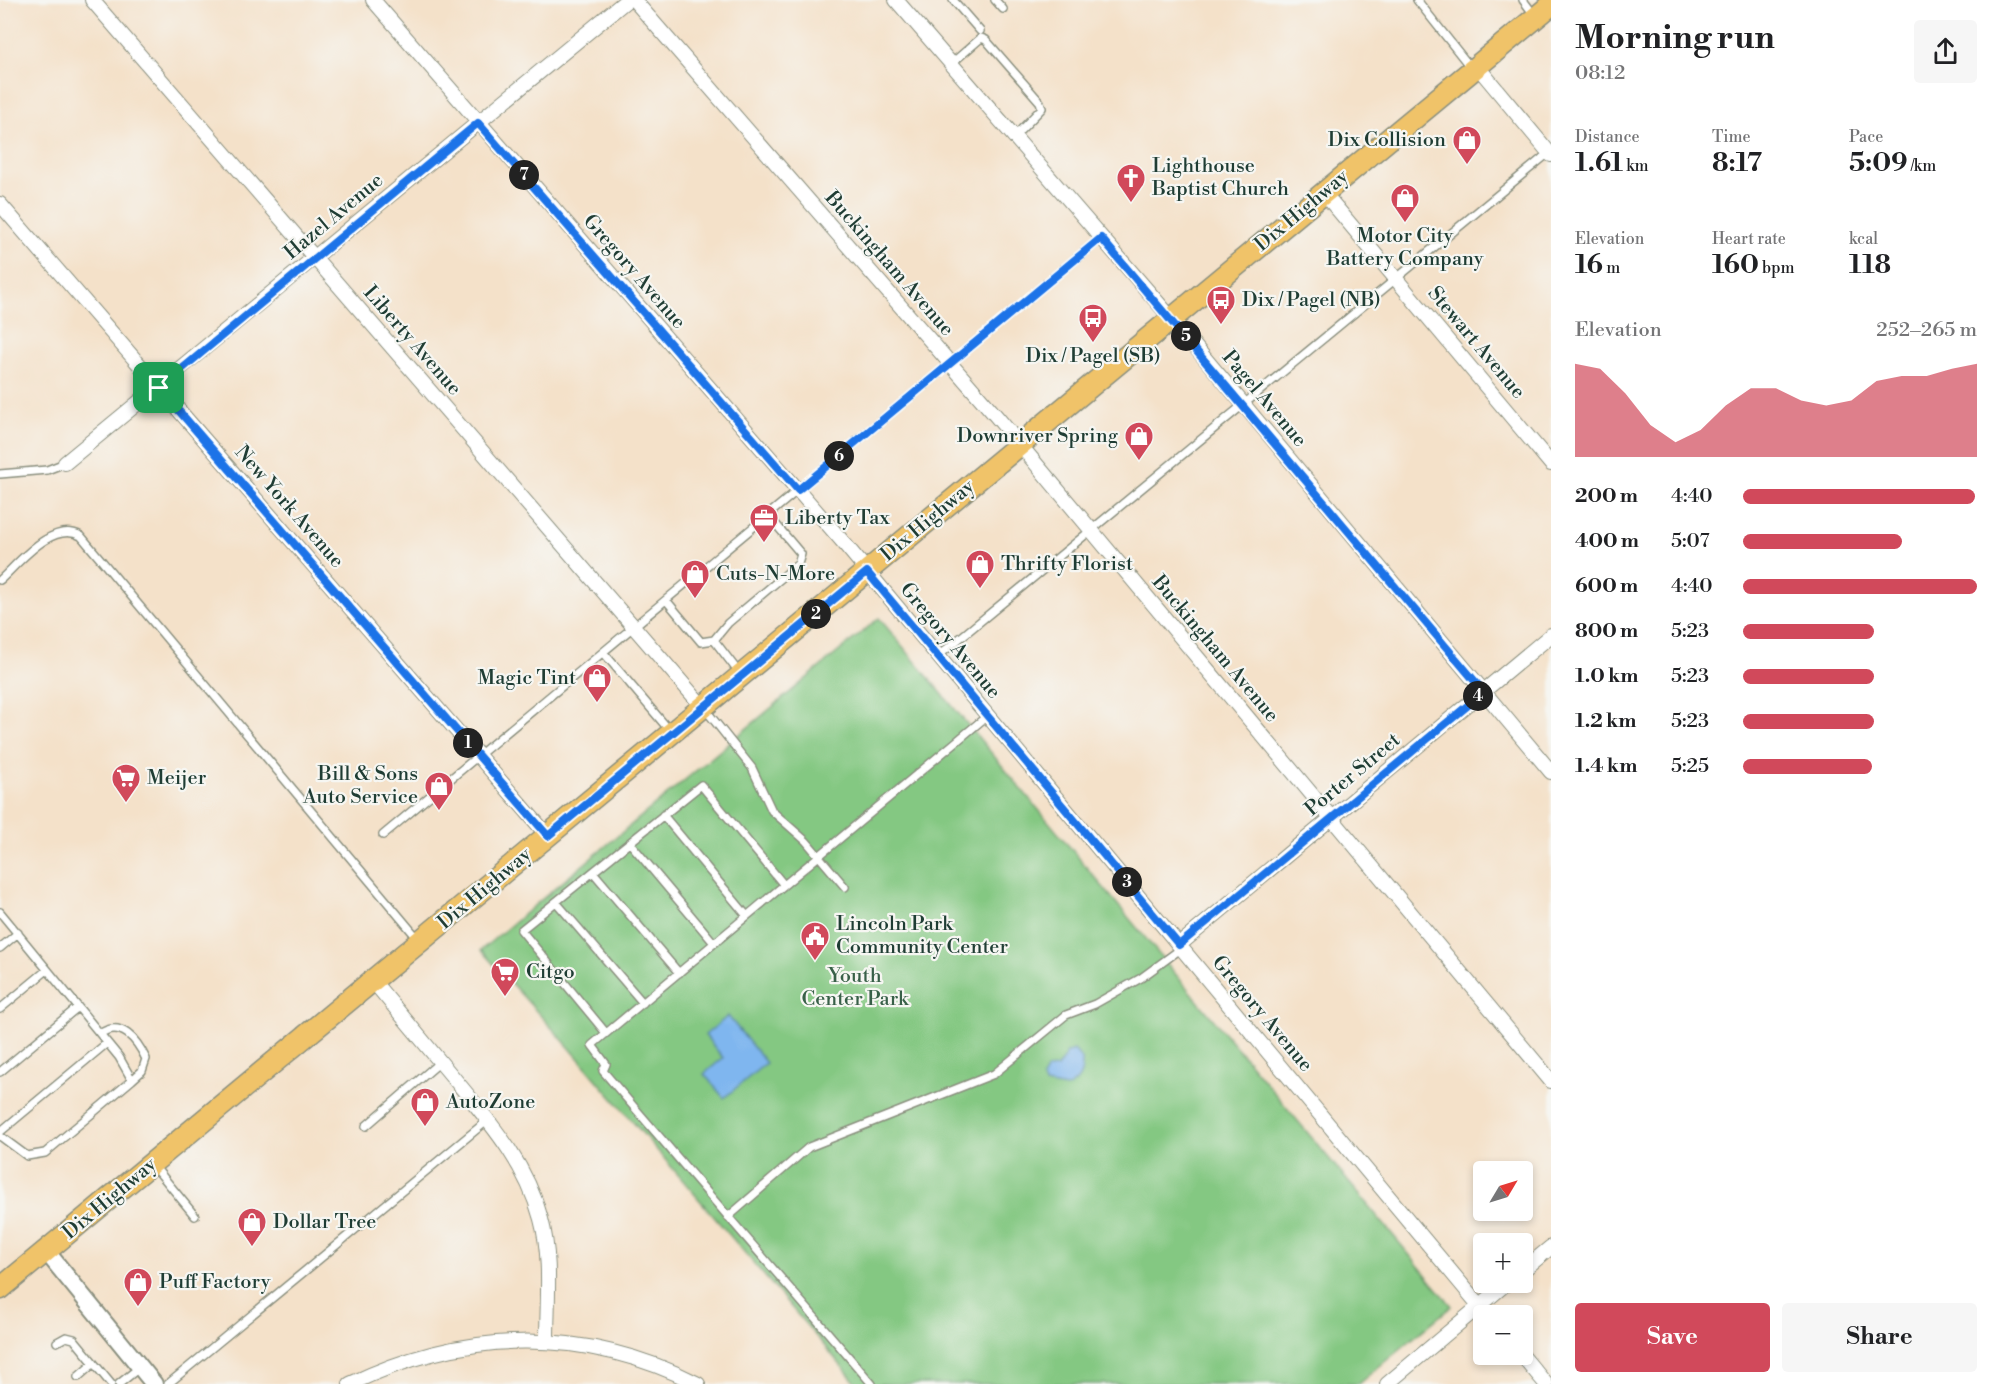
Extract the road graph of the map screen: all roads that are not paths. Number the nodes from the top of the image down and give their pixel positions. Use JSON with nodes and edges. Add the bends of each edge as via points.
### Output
{"nodes":[{"id":1,"x":92,"y":0,"type":"edge"},
{"id":2,"x":373,"y":0,"type":"edge"},
{"id":3,"x":627,"y":0,"type":"edge"},
{"id":4,"x":634,"y":0,"type":"edge"},
{"id":5,"x":896,"y":0,"type":"edge"},
{"id":6,"x":953,"y":0,"type":"edge"},
{"id":7,"x":995,"y":0,"type":"edge"},
{"id":8,"x":1418,"y":0,"type":"edge"},
{"id":9,"x":1523,"y":0,"type":"edge"},
{"id":10,"x":1003,"y":9,"type":"dead end"},
{"id":11,"x":1544,"y":12,"type":"edge"},
{"id":12,"x":981,"y":31,"type":"dead end"},
{"id":13,"x":951,"y":64,"type":"junction"},
{"id":14,"x":1475,"y":68,"type":"junction"},
{"id":15,"x":478,"y":123,"type":"junction"},
{"id":16,"x":1014,"y":137,"type":"junction"},
{"id":17,"x":1550,"y":153,"type":"edge"},
{"id":18,"x":1324,"y":193,"type":"junction"},
{"id":19,"x":0,"y":204,"type":"edge"},
{"id":20,"x":1101,"y":238,"type":"junction"},
{"id":21,"x":315,"y":258,"type":"junction"},
{"id":22,"x":1396,"y":279,"type":"junction"},
{"id":23,"x":1172,"y":319,"type":"junction"},
{"id":24,"x":950,"y":363,"type":"junction"},
{"id":25,"x":159,"y":388,"type":"junction"},
{"id":26,"x":1243,"y":405,"type":"junction"},
{"id":27,"x":1019,"y":446,"type":"junction"},
{"id":28,"x":65,"y":463,"type":"joint"},
{"id":29,"x":1551,"y":464,"type":"edge"},
{"id":30,"x":0,"y":474,"type":"edge"},
{"id":31,"x":798,"y":490,"type":"junction"},
{"id":32,"x":768,"y":515,"type":"junction"},
{"id":33,"x":1090,"y":531,"type":"junction"},
{"id":34,"x":867,"y":572,"type":"junction"},
{"id":35,"x":0,"y":580,"type":"edge"},
{"id":36,"x":666,"y":600,"type":"junction"},
{"id":37,"x":634,"y":627,"type":"junction"},
{"id":38,"x":1551,"y":635,"type":"edge"},
{"id":39,"x":714,"y":640,"type":"junction"},
{"id":40,"x":603,"y":652,"type":"junction"},
{"id":41,"x":937,"y":657,"type":"junction"},
{"id":42,"x":741,"y":676,"type":"junction"},
{"id":43,"x":1484,"y":692,"type":"junction"},
{"id":44,"x":703,"y":707,"type":"junction"},
{"id":45,"x":987,"y":716,"type":"junction"},
{"id":46,"x":672,"y":733,"type":"junction"},
{"id":47,"x":479,"y":756,"type":"junction"},
{"id":48,"x":1551,"y":772,"type":"edge"},
{"id":49,"x":663,"y":815,"type":"junction"},
{"id":50,"x":1331,"y":818,"type":"junction"},
{"id":51,"x":383,"y":835,"type":"dead end"},
{"id":52,"x":548,"y":836,"type":"junction"},
{"id":53,"x":630,"y":843,"type":"junction"},
{"id":54,"x":819,"y":856,"type":"junction"},
{"id":55,"x":593,"y":872,"type":"junction"},
{"id":56,"x":784,"y":885,"type":"junction"},
{"id":57,"x":844,"y":887,"type":"dead end"},
{"id":58,"x":556,"y":902,"type":"junction"},
{"id":59,"x":0,"y":912,"type":"edge"},
{"id":60,"x":747,"y":916,"type":"junction"},
{"id":61,"x":18,"y":933,"type":"junction"},
{"id":62,"x":421,"y":942,"type":"junction"},
{"id":63,"x":714,"y":943,"type":"junction"},
{"id":64,"x":1180,"y":946,"type":"junction"},
{"id":65,"x":0,"y":948,"type":"edge"},
{"id":66,"x":47,"y":970,"type":"junction"},
{"id":67,"x":679,"y":973,"type":"junction"},
{"id":68,"x":374,"y":981,"type":"junction"},
{"id":69,"x":643,"y":1003,"type":"junction"},
{"id":70,"x":78,"y":1007,"type":"junction"},
{"id":71,"x":0,"y":1009,"type":"edge"},
{"id":72,"x":606,"y":1033,"type":"junction"},
{"id":73,"x":100,"y":1034,"type":"junction"},
{"id":74,"x":107,"y":1043,"type":"junction"},
{"id":75,"x":440,"y":1062,"type":"junction"},
{"id":76,"x":0,"y":1072,"type":"edge"},
{"id":77,"x":132,"y":1080,"type":"junction"},
{"id":78,"x":1551,"y":1081,"type":"edge"},
{"id":79,"x":488,"y":1120,"type":"junction"},
{"id":80,"x":366,"y":1126,"type":"dead end"},
{"id":81,"x":0,"y":1134,"type":"edge"},
{"id":82,"x":152,"y":1164,"type":"junction"},
{"id":83,"x":195,"y":1216,"type":"dead end"},
{"id":84,"x":728,"y":1217,"type":"junction"},
{"id":85,"x":1551,"y":1247,"type":"edge"},
{"id":86,"x":46,"y":1251,"type":"junction"},
{"id":87,"x":1533,"y":1262,"type":"edge"},
{"id":88,"x":0,"y":1289,"type":"edge"},
{"id":89,"x":1499,"y":1293,"type":"edge"},
{"id":90,"x":1479,"y":1305,"type":"edge"},
{"id":91,"x":1489,"y":1305,"type":"edge"},
{"id":92,"x":1473,"y":1319,"type":"edge"},
{"id":93,"x":547,"y":1341,"type":"junction"},
{"id":94,"x":57,"y":1342,"type":"dead end"},
{"id":95,"x":94,"y":1363,"type":"junction"},
{"id":96,"x":1530,"y":1365,"type":"edge"},
{"id":97,"x":140,"y":1367,"type":"junction"},
{"id":98,"x":78,"y":1377,"type":"dead end"},
{"id":99,"x":111,"y":1384,"type":"edge"},
{"id":100,"x":119,"y":1384,"type":"edge"},
{"id":101,"x":154,"y":1384,"type":"edge"},
{"id":102,"x":168,"y":1384,"type":"edge"},
{"id":103,"x":350,"y":1384,"type":"edge"},
{"id":104,"x":698,"y":1384,"type":"edge"},
{"id":105,"x":872,"y":1384,"type":"edge"},
{"id":106,"x":1387,"y":1384,"type":"edge"},
{"id":107,"x":1546,"y":1384,"type":"edge"}],
"edges":[{"from":1,"to":21,"type":"street","name":"Liberty Avenue"},
{"from":2,"to":15,"type":"street","name":"Gregory Avenue"},
{"from":3,"to":15,"type":"street","name":"Hazel Avenue"},
{"from":4,"to":24,"type":"street","name":"Buckingham Avenue"},
{"from":5,"to":13,"type":"street","name":"Pagel Avenue"},
{"from":6,"to":12,"type":"lane"},
{"from":7,"to":10,"type":"lane"},
{"from":8,"to":14,"type":"lane"},
{"from":9,"to":11,"type":"lane"},
{"from":11,"to":14,"type":"main road","name":"Dix Highway"},
{"from":13,"to":16,"type":"street","name":"Pagel Avenue"},
{"from":13,"to":16,"type":"lane","via":[[981,38],[986,40],[1040,102],[1042,108]]},
{"from":14,"to":17,"type":"street"},
{"from":14,"to":18,"type":"main road","name":"Dix Highway"},
{"from":15,"to":21,"type":"street","name":"Hazel Avenue"},
{"from":15,"to":31,"type":"street","name":"Gregory Avenue"},
{"from":16,"to":20,"type":"street","name":"Pagel Avenue"},
{"from":17,"to":22,"type":"lane"},
{"from":18,"to":22,"type":"street","name":"Stewart Avenue"},
{"from":18,"to":23,"type":"main road","name":"Dix Highway"},
{"from":19,"to":25,"type":"street","name":"New York Avenue"},
{"from":20,"to":23,"type":"street","name":"Pagel Avenue"},
{"from":20,"to":24,"type":"lane"},
{"from":21,"to":25,"type":"street","name":"Hazel Avenue"},
{"from":21,"to":37,"type":"street","name":"Liberty Avenue"},
{"from":22,"to":26,"type":"lane"},
{"from":22,"to":29,"type":"street","name":"Stewart Avenue"},
{"from":23,"to":26,"type":"street","name":"Pagel Avenue"},
{"from":23,"to":27,"type":"main road","name":"Dix Highway"},
{"from":24,"to":27,"type":"street","name":"Buckingham Avenue"},
{"from":24,"to":31,"type":"lane"},
{"from":25,"to":28,"type":"street","name":"Hazel Avenue"},
{"from":25,"to":47,"type":"street","name":"New York Avenue"},
{"from":26,"to":33,"type":"lane"},
{"from":26,"to":43,"type":"street","name":"Pagel Avenue"},
{"from":27,"to":33,"type":"street","name":"Buckingham Avenue"},
{"from":27,"to":34,"type":"main road","name":"Dix Highway"},
{"from":28,"to":30,"type":"lane","via":[[47,470]]},
{"from":31,"to":32,"type":"lane"},
{"from":31,"to":34,"type":"street","name":"Gregory Avenue"},
{"from":32,"to":36,"type":"lane"},
{"from":32,"to":39,"type":"lane","via":[[801,554],[798,564],[728,623]]},
{"from":33,"to":41,"type":"lane"},
{"from":33,"to":50,"type":"street","name":"Buckingham Avenue"},
{"from":34,"to":41,"type":"street","name":"Gregory Avenue"},
{"from":34,"to":42,"type":"main road","name":"Dix Highway"},
{"from":35,"to":62,"type":"lane","via":[[48,537],[68,531],[81,536]]},
{"from":36,"to":37,"type":"lane"},
{"from":36,"to":39,"type":"lane","via":[[701,642]]},
{"from":37,"to":40,"type":"lane"},
{"from":37,"to":44,"type":"street","name":"Liberty Avenue"},
{"from":38,"to":43,"type":"street","name":"Porter Street"},
{"from":39,"to":42,"type":"lane"},
{"from":40,"to":46,"type":"lane"},
{"from":40,"to":47,"type":"lane"},
{"from":41,"to":45,"type":"street","name":"Gregory Avenue"},
{"from":42,"to":44,"type":"main road","name":"Dix Highway"},
{"from":43,"to":48,"type":"street","name":"Pagel Avenue"},
{"from":43,"to":50,"type":"street","name":"Porter Street"},
{"from":44,"to":46,"type":"main road","name":"Dix Highway"},
{"from":44,"to":54,"type":"lane","via":[[752,768],[772,811]]},
{"from":45,"to":54,"type":"lane"},
{"from":45,"to":64,"type":"street","name":"Gregory Avenue"},
{"from":46,"to":52,"type":"main road","name":"Dix Highway"},
{"from":47,"to":51,"type":"lane"},
{"from":47,"to":52,"type":"street","name":"New York Avenue"},
{"from":49,"to":53,"type":"lane"},
{"from":49,"to":56,"type":"lane","via":[[701,785]]},
{"from":49,"to":60,"type":"lane"},
{"from":50,"to":64,"type":"street","name":"Porter Street"},
{"from":50,"to":78,"type":"street","name":"Buckingham Avenue"},
{"from":52,"to":62,"type":"main road","name":"Dix Highway"},
{"from":53,"to":55,"type":"lane"},
{"from":53,"to":63,"type":"lane"},
{"from":54,"to":56,"type":"lane"},
{"from":54,"to":57,"type":"lane"},
{"from":55,"to":58,"type":"lane"},
{"from":55,"to":67,"type":"lane"},
{"from":56,"to":60,"type":"lane"},
{"from":58,"to":69,"type":"lane"},
{"from":58,"to":72,"type":"lane","via":[[521,930]]},
{"from":59,"to":61,"type":"lane"},
{"from":60,"to":63,"type":"lane"},
{"from":61,"to":65,"type":"lane"},
{"from":61,"to":66,"type":"lane"},
{"from":62,"to":68,"type":"main road","name":"Dix Highway"},
{"from":63,"to":67,"type":"lane"},
{"from":64,"to":84,"type":"lane","via":[[1141,978],[1095,1005],[1066,1015],[994,1074],[808,1147]]},
{"from":64,"to":90,"type":"street","name":"Gregory Avenue"},
{"from":66,"to":70,"type":"lane"},
{"from":66,"to":71,"type":"lane"},
{"from":67,"to":69,"type":"lane"},
{"from":68,"to":75,"type":"street"},
{"from":68,"to":82,"type":"main road","name":"Dix Highway"},
{"from":69,"to":72,"type":"lane"},
{"from":70,"to":73,"type":"lane"},
{"from":70,"to":76,"type":"lane"},
{"from":72,"to":84,"type":"lane","via":[[592,1045],[606,1064],[603,1071]]},
{"from":73,"to":74,"type":"lane"},
{"from":73,"to":77,"type":"lane","via":[[117,1028],[126,1031],[140,1046],[146,1059],[142,1071]]},
{"from":74,"to":77,"type":"lane"},
{"from":74,"to":81,"type":"lane"},
{"from":75,"to":79,"type":"street"},
{"from":75,"to":80,"type":"lane"},
{"from":77,"to":81,"type":"lane","via":[[45,1153],[27,1156]]},
{"from":79,"to":93,"type":"street","via":[[520,1167],[541,1218],[548,1266]]},
{"from":79,"to":102,"type":"lane"},
{"from":82,"to":83,"type":"lane"},
{"from":82,"to":86,"type":"main road","name":"Dix Highway"},
{"from":84,"to":105,"type":"lane"},
{"from":85,"to":87,"type":"street"},
{"from":86,"to":88,"type":"main road","name":"Dix Highway"},
{"from":86,"to":97,"type":"street"},
{"from":89,"to":91,"type":"street"},
{"from":92,"to":106,"type":"street"},
{"from":93,"to":103,"type":"street","via":[[462,1346],[421,1355]]},
{"from":93,"to":104,"type":"street","via":[[630,1356]]},
{"from":94,"to":95,"type":"lane","via":[[66,1337],[74,1339]]},
{"from":95,"to":98,"type":"lane"},
{"from":95,"to":99,"type":"lane"},
{"from":96,"to":107,"type":"street"},
{"from":97,"to":100,"type":"lane"},
{"from":97,"to":101,"type":"street"}]}
